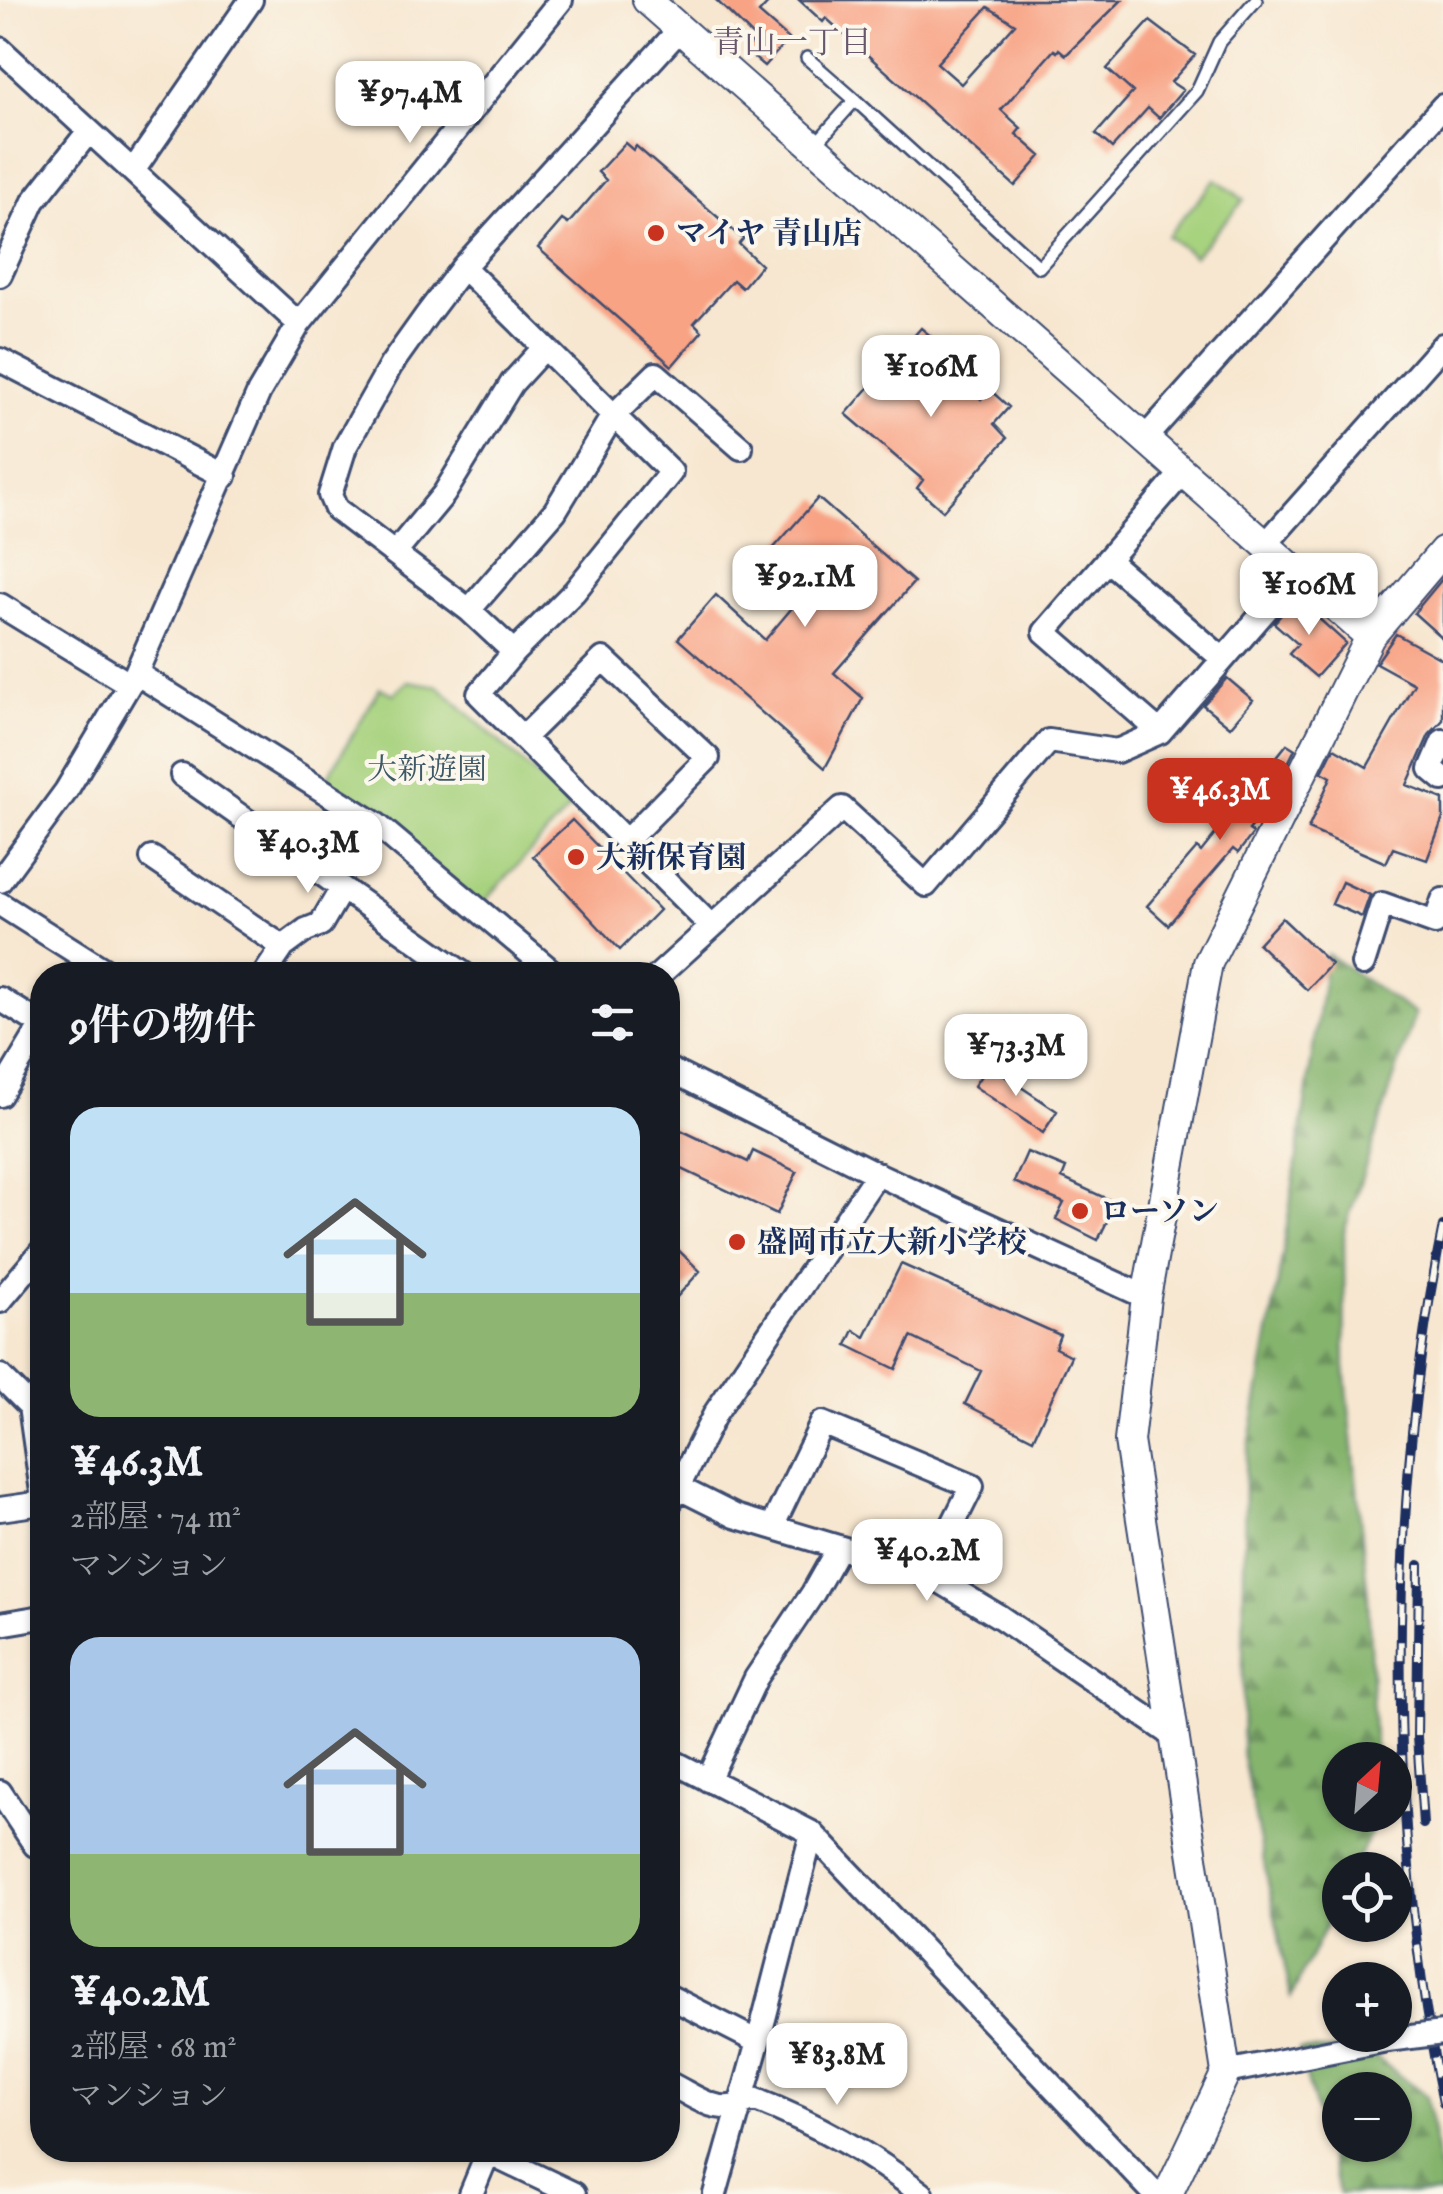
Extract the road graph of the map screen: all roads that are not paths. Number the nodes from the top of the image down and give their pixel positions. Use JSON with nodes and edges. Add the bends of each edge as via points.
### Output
{"nodes":[{"id":1,"x":251,"y":0,"type":"edge"},
{"id":2,"x":561,"y":0,"type":"edge"},
{"id":3,"x":648,"y":0,"type":"edge"},
{"id":4,"x":1256,"y":0,"type":"edge"},
{"id":5,"x":680,"y":29,"type":"junction"},
{"id":6,"x":0,"y":49,"type":"edge"},
{"id":7,"x":807,"y":58,"type":"dead end"},
{"id":8,"x":855,"y":100,"type":"junction"},
{"id":9,"x":1443,"y":106,"type":"edge"},
{"id":10,"x":89,"y":131,"type":"junction"},
{"id":11,"x":814,"y":146,"type":"junction"},
{"id":12,"x":133,"y":171,"type":"junction"},
{"id":13,"x":464,"y":267,"type":"junction"},
{"id":14,"x":0,"y":275,"type":"edge"},
{"id":15,"x":299,"y":324,"type":"junction"},
{"id":16,"x":1443,"y":345,"type":"edge"},
{"id":17,"x":544,"y":348,"type":"junction"},
{"id":18,"x":0,"y":360,"type":"edge"},
{"id":19,"x":612,"y":417,"type":"junction"},
{"id":20,"x":1144,"y":438,"type":"junction"},
{"id":21,"x":741,"y":448,"type":"dead end"},
{"id":22,"x":1183,"y":472,"type":"junction"},
{"id":23,"x":225,"y":476,"type":"junction"},
{"id":24,"x":1266,"y":545,"type":"junction"},
{"id":25,"x":1443,"y":552,"type":"edge"},
{"id":26,"x":395,"y":553,"type":"junction"},
{"id":27,"x":1107,"y":560,"type":"junction"},
{"id":28,"x":1298,"y":573,"type":"junction"},
{"id":29,"x":0,"y":605,"type":"edge"},
{"id":30,"x":469,"y":610,"type":"junction"},
{"id":31,"x":1370,"y":637,"type":"junction"},
{"id":32,"x":514,"y":652,"type":"junction"},
{"id":33,"x":1223,"y":660,"type":"junction"},
{"id":34,"x":133,"y":678,"type":"junction"},
{"id":35,"x":1160,"y":732,"type":"junction"},
{"id":36,"x":522,"y":738,"type":"junction"},
{"id":37,"x":1443,"y":741,"type":"edge"},
{"id":38,"x":182,"y":774,"type":"dead end"},
{"id":39,"x":1443,"y":779,"type":"edge"},
{"id":40,"x":626,"y":841,"type":"junction"},
{"id":41,"x":152,"y":858,"type":"dead end"},
{"id":42,"x":0,"y":881,"type":"edge"},
{"id":43,"x":342,"y":888,"type":"junction"},
{"id":44,"x":1443,"y":900,"type":"edge"},
{"id":45,"x":0,"y":904,"type":"edge"},
{"id":46,"x":710,"y":925,"type":"junction"},
{"id":47,"x":284,"y":946,"type":"junction"},
{"id":48,"x":91,"y":962,"type":"edge"},
{"id":49,"x":273,"y":962,"type":"edge"},
{"id":50,"x":447,"y":962,"type":"edge"},
{"id":51,"x":541,"y":962,"type":"edge"},
{"id":52,"x":672,"y":962,"type":"edge"},
{"id":53,"x":1363,"y":964,"type":"dead end"},
{"id":54,"x":0,"y":999,"type":"edge"},
{"id":55,"x":30,"y":1018,"type":"edge"},
{"id":56,"x":30,"y":1045,"type":"edge"},
{"id":57,"x":680,"y":1075,"type":"edge"},
{"id":58,"x":0,"y":1095,"type":"edge"},
{"id":59,"x":876,"y":1174,"type":"junction"},
{"id":60,"x":30,"y":1265,"type":"edge"},
{"id":61,"x":1146,"y":1297,"type":"junction"},
{"id":62,"x":0,"y":1301,"type":"edge"},
{"id":63,"x":0,"y":1376,"type":"edge"},
{"id":64,"x":30,"y":1399,"type":"edge"},
{"id":65,"x":680,"y":1482,"type":"edge"},
{"id":66,"x":680,"y":1499,"type":"edge"},
{"id":67,"x":30,"y":1505,"type":"edge"},
{"id":68,"x":0,"y":1509,"type":"edge"},
{"id":69,"x":772,"y":1526,"type":"junction"},
{"id":70,"x":839,"y":1547,"type":"junction"},
{"id":71,"x":928,"y":1574,"type":"junction"},
{"id":72,"x":30,"y":1619,"type":"edge"},
{"id":73,"x":0,"y":1624,"type":"edge"},
{"id":74,"x":1174,"y":1736,"type":"junction"},
{"id":75,"x":680,"y":1765,"type":"edge"},
{"id":76,"x":708,"y":1780,"type":"junction"},
{"id":77,"x":0,"y":1792,"type":"edge"},
{"id":78,"x":812,"y":1832,"type":"junction"},
{"id":79,"x":30,"y":1837,"type":"edge"},
{"id":80,"x":680,"y":2002,"type":"edge"},
{"id":81,"x":1443,"y":2033,"type":"edge"},
{"id":82,"x":758,"y":2042,"type":"junction"},
{"id":83,"x":1226,"y":2072,"type":"junction"},
{"id":84,"x":680,"y":2089,"type":"edge"},
{"id":85,"x":740,"y":2106,"type":"junction"},
{"id":86,"x":484,"y":2162,"type":"edge"},
{"id":87,"x":507,"y":2162,"type":"edge"},
{"id":88,"x":470,"y":2194,"type":"edge"},
{"id":89,"x":574,"y":2194,"type":"edge"},
{"id":90,"x":714,"y":2194,"type":"edge"},
{"id":91,"x":922,"y":2194,"type":"edge"},
{"id":92,"x":1155,"y":2194,"type":"edge"},
{"id":93,"x":1168,"y":2194,"type":"edge"}],
"edges":[{"from":1,"to":12,"type":"street"},
{"from":2,"to":15,"type":"street"},
{"from":3,"to":5,"type":"street"},
{"from":4,"to":8,"type":"lane","via":[[1219,42],[1197,90],[1039,267]]},
{"from":5,"to":11,"type":"street"},
{"from":5,"to":13,"type":"street"},
{"from":6,"to":10,"type":"street"},
{"from":7,"to":8,"type":"lane"},
{"from":8,"to":11,"type":"lane"},
{"from":9,"to":20,"type":"street"},
{"from":10,"to":12,"type":"street"},
{"from":10,"to":14,"type":"street","via":[[34,201]]},
{"from":11,"to":20,"type":"street"},
{"from":12,"to":15,"type":"street"},
{"from":13,"to":17,"type":"street"},
{"from":13,"to":26,"type":"street","via":[[381,382],[345,448],[330,494],[336,509]]},
{"from":15,"to":23,"type":"street","via":[[259,392]]},
{"from":16,"to":24,"type":"street"},
{"from":17,"to":19,"type":"street"},
{"from":17,"to":26,"type":"street"},
{"from":18,"to":23,"type":"street"},
{"from":19,"to":21,"type":"street","via":[[656,374]]},
{"from":19,"to":30,"type":"street","via":[[555,511]]},
{"from":19,"to":32,"type":"street","via":[[670,472],[574,592]]},
{"from":20,"to":22,"type":"street"},
{"from":22,"to":24,"type":"street"},
{"from":22,"to":27,"type":"street"},
{"from":23,"to":34,"type":"street"},
{"from":24,"to":28,"type":"street"},
{"from":25,"to":31,"type":"street"},
{"from":26,"to":30,"type":"street"},
{"from":27,"to":33,"type":"street"},
{"from":27,"to":35,"type":"street","via":[[1045,632]]},
{"from":28,"to":31,"type":"street"},
{"from":28,"to":33,"type":"street"},
{"from":29,"to":34,"type":"street"},
{"from":30,"to":32,"type":"street"},
{"from":31,"to":61,"type":"street","via":[[1208,963]]},
{"from":32,"to":36,"type":"street","via":[[479,694]]},
{"from":33,"to":35,"type":"street"},
{"from":34,"to":42,"type":"street","via":[[66,791]]},
{"from":34,"to":51,"type":"street","via":[[376,824]]},
{"from":35,"to":46,"type":"street","via":[[1117,751],[1048,742],[926,885],[842,808]]},
{"from":36,"to":40,"type":"street"},
{"from":36,"to":40,"type":"street","via":[[603,659],[708,758]]},
{"from":37,"to":39,"type":"street","via":[[1431,769]]},
{"from":38,"to":43,"type":"street"},
{"from":40,"to":46,"type":"street"},
{"from":41,"to":47,"type":"street"},
{"from":43,"to":47,"type":"street","via":[[320,924]]},
{"from":43,"to":50,"type":"street"},
{"from":44,"to":53,"type":"street","via":[[1434,923],[1382,904]]},
{"from":45,"to":48,"type":"street"},
{"from":46,"to":52,"type":"street"},
{"from":47,"to":49,"type":"street"},
{"from":54,"to":55,"type":"street"},
{"from":56,"to":58,"type":"street"},
{"from":57,"to":59,"type":"street"},
{"from":59,"to":61,"type":"street"},
{"from":59,"to":65,"type":"street","via":[[716,1412]]},
{"from":60,"to":62,"type":"street"},
{"from":61,"to":74,"type":"street","via":[[1129,1441]]},
{"from":63,"to":64,"type":"street"},
{"from":66,"to":69,"type":"street"},
{"from":67,"to":68,"type":"street"},
{"from":69,"to":70,"type":"street"},
{"from":69,"to":71,"type":"street","via":[[822,1423],[972,1486]]},
{"from":70,"to":71,"type":"street"},
{"from":70,"to":76,"type":"street","via":[[756,1678]]},
{"from":71,"to":74,"type":"street"},
{"from":72,"to":73,"type":"street"},
{"from":74,"to":83,"type":"street"},
{"from":75,"to":76,"type":"street"},
{"from":76,"to":78,"type":"street"},
{"from":77,"to":79,"type":"street"},
{"from":78,"to":82,"type":"street"},
{"from":78,"to":92,"type":"street"},
{"from":80,"to":82,"type":"street"},
{"from":81,"to":83,"type":"street","bridge":true},
{"from":82,"to":85,"type":"street"},
{"from":83,"to":93,"type":"street"},
{"from":84,"to":85,"type":"street","via":[[722,2110]]},
{"from":85,"to":90,"type":"street"},
{"from":85,"to":91,"type":"street","via":[[752,2099],[802,2118]]},
{"from":86,"to":88,"type":"street"},
{"from":87,"to":89,"type":"street"}]}
